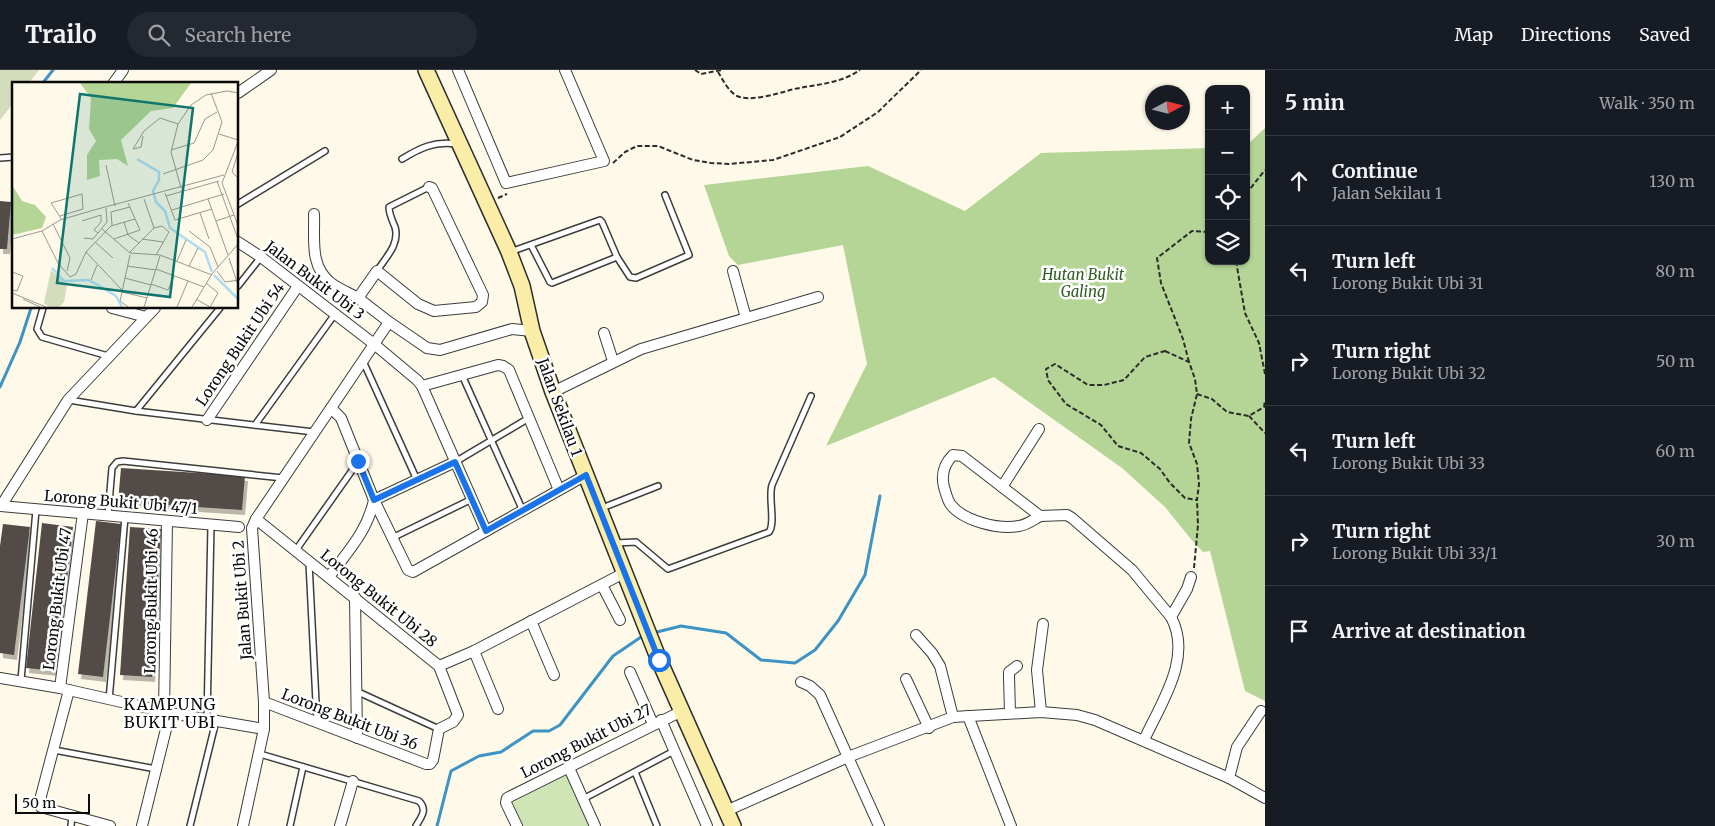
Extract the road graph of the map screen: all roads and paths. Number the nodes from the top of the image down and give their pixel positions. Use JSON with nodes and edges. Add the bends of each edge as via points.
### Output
{"nodes":[{"id":1,"x":123,"y":70,"type":"edge"},
{"id":2,"x":271,"y":70,"type":"edge"},
{"id":3,"x":426,"y":70,"type":"edge"},
{"id":4,"x":458,"y":70,"type":"edge"},
{"id":5,"x":565,"y":70,"type":"edge"},
{"id":6,"x":695,"y":70,"type":"edge"},
{"id":7,"x":722,"y":70,"type":"edge"},
{"id":8,"x":860,"y":70,"type":"edge"},
{"id":9,"x":922,"y":70,"type":"edge"},
{"id":10,"x":718,"y":72,"type":"junction"},
{"id":11,"x":114,"y":82,"type":"edge"},
{"id":12,"x":239,"y":92,"type":"edge"},
{"id":13,"x":459,"y":144,"type":"junction"},
{"id":14,"x":325,"y":151,"type":"dead end"},
{"id":15,"x":402,"y":159,"type":"dead end"},
{"id":16,"x":610,"y":165,"type":"dead end"},
{"id":17,"x":1265,"y":170,"type":"edge"},
{"id":18,"x":429,"y":187,"type":"joint"},
{"id":19,"x":507,"y":188,"type":"junction"},
{"id":20,"x":1250,"y":189,"type":"edge"},
{"id":21,"x":665,"y":195,"type":"dead end"},
{"id":22,"x":239,"y":203,"type":"edge"},
{"id":23,"x":487,"y":204,"type":"junction"},
{"id":24,"x":314,"y":214,"type":"dead end"},
{"id":25,"x":1205,"y":232,"type":"edge"},
{"id":26,"x":239,"y":243,"type":"edge"},
{"id":27,"x":531,"y":244,"type":"junction"},
{"id":28,"x":509,"y":252,"type":"junction"},
{"id":29,"x":261,"y":257,"type":"junction"},
{"id":30,"x":618,"y":258,"type":"junction"},
{"id":31,"x":1237,"y":265,"type":"edge"},
{"id":32,"x":377,"y":270,"type":"junction"},
{"id":33,"x":733,"y":271,"type":"dead end"},
{"id":34,"x":239,"y":285,"type":"edge"},
{"id":35,"x":298,"y":286,"type":"junction"},
{"id":36,"x":358,"y":298,"type":"junction"},
{"id":37,"x":818,"y":298,"type":"dead end"},
{"id":38,"x":42,"y":309,"type":"edge"},
{"id":39,"x":116,"y":309,"type":"edge"},
{"id":40,"x":153,"y":309,"type":"edge"},
{"id":41,"x":219,"y":309,"type":"edge"},
{"id":42,"x":335,"y":314,"type":"junction"},
{"id":43,"x":146,"y":317,"type":"junction"},
{"id":44,"x":746,"y":318,"type":"junction"},
{"id":45,"x":389,"y":322,"type":"junction"},
{"id":46,"x":532,"y":331,"type":"junction"},
{"id":47,"x":604,"y":333,"type":"dead end"},
{"id":48,"x":374,"y":344,"type":"junction"},
{"id":49,"x":108,"y":356,"type":"junction"},
{"id":50,"x":362,"y":361,"type":"junction"},
{"id":51,"x":613,"y":362,"type":"junction"},
{"id":52,"x":1189,"y":362,"type":"junction"},
{"id":53,"x":1265,"y":374,"type":"edge"},
{"id":54,"x":462,"y":375,"type":"junction"},
{"id":55,"x":422,"y":386,"type":"junction"},
{"id":56,"x":553,"y":392,"type":"junction"},
{"id":57,"x":1197,"y":394,"type":"junction"},
{"id":58,"x":811,"y":396,"type":"dead end"},
{"id":59,"x":68,"y":400,"type":"junction"},
{"id":60,"x":1265,"y":400,"type":"edge"},
{"id":61,"x":330,"y":408,"type":"junction"},
{"id":62,"x":136,"y":411,"type":"junction"},
{"id":63,"x":1249,"y":416,"type":"junction"},
{"id":64,"x":529,"y":418,"type":"junction"},
{"id":65,"x":207,"y":420,"type":"junction"},
{"id":66,"x":255,"y":425,"type":"junction"},
{"id":67,"x":1039,"y":429,"type":"dead end"},
{"id":68,"x":314,"y":432,"type":"junction"},
{"id":69,"x":1265,"y":433,"type":"edge"},
{"id":70,"x":491,"y":440,"type":"junction"},
{"id":71,"x":358,"y":461,"type":"junction"},
{"id":72,"x":455,"y":462,"type":"junction"},
{"id":73,"x":586,"y":475,"type":"junction"},
{"id":74,"x":283,"y":478,"type":"junction"},
{"id":75,"x":417,"y":480,"type":"junction"},
{"id":76,"x":658,"y":486,"type":"dead end"},
{"id":77,"x":1002,"y":487,"type":"junction"},
{"id":78,"x":559,"y":490,"type":"junction"},
{"id":79,"x":472,"y":499,"type":"junction"},
{"id":80,"x":374,"y":500,"type":"junction"},
{"id":81,"x":1197,"y":500,"type":"junction"},
{"id":82,"x":1,"y":506,"type":"edge"},
{"id":83,"x":36,"y":509,"type":"junction"},
{"id":84,"x":599,"y":510,"type":"junction"},
{"id":85,"x":523,"y":511,"type":"junction"},
{"id":86,"x":83,"y":513,"type":"junction"},
{"id":87,"x":108,"y":515,"type":"junction"},
{"id":88,"x":1040,"y":516,"type":"junction"},
{"id":89,"x":125,"y":517,"type":"junction"},
{"id":90,"x":256,"y":519,"type":"junction"},
{"id":91,"x":167,"y":521,"type":"junction"},
{"id":92,"x":211,"y":525,"type":"junction"},
{"id":93,"x":239,"y":527,"type":"dead end"},
{"id":94,"x":486,"y":531,"type":"junction"},
{"id":95,"x":392,"y":538,"type":"junction"},
{"id":96,"x":613,"y":543,"type":"junction"},
{"id":97,"x":296,"y":550,"type":"junction"},
{"id":98,"x":308,"y":560,"type":"junction"},
{"id":99,"x":624,"y":573,"type":"junction"},
{"id":100,"x":330,"y":577,"type":"junction"},
{"id":101,"x":1191,"y":577,"type":"joint"},
{"id":102,"x":602,"y":585,"type":"junction"},
{"id":103,"x":355,"y":597,"type":"junction"},
{"id":104,"x":1172,"y":617,"type":"junction"},
{"id":105,"x":620,"y":620,"type":"dead end"},
{"id":106,"x":531,"y":621,"type":"junction"},
{"id":107,"x":1043,"y":624,"type":"dead end"},
{"id":108,"x":916,"y":635,"type":"dead end"},
{"id":109,"x":474,"y":651,"type":"junction"},
{"id":110,"x":439,"y":666,"type":"junction"},
{"id":111,"x":1017,"y":666,"type":"dead end"},
{"id":112,"x":630,"y":672,"type":"dead end"},
{"id":113,"x":554,"y":675,"type":"dead end"},
{"id":114,"x":0,"y":678,"type":"edge"},
{"id":115,"x":21,"y":680,"type":"junction"},
{"id":116,"x":906,"y":680,"type":"dead end"},
{"id":117,"x":801,"y":682,"type":"dead end"},
{"id":118,"x":64,"y":689,"type":"junction"},
{"id":119,"x":356,"y":691,"type":"junction"},
{"id":120,"x":109,"y":700,"type":"junction"},
{"id":121,"x":264,"y":702,"type":"junction"},
{"id":122,"x":498,"y":709,"type":"dead end"},
{"id":123,"x":682,"y":711,"type":"junction"},
{"id":124,"x":1260,"y":711,"type":"dead end"},
{"id":125,"x":167,"y":712,"type":"junction"},
{"id":126,"x":1041,"y":712,"type":"junction"},
{"id":127,"x":1010,"y":713,"type":"junction"},
{"id":128,"x":968,"y":716,"type":"junction"},
{"id":129,"x":953,"y":717,"type":"junction"},
{"id":130,"x":212,"y":720,"type":"junction"},
{"id":131,"x":317,"y":722,"type":"junction"},
{"id":132,"x":657,"y":722,"type":"junction"},
{"id":133,"x":928,"y":728,"type":"junction"},
{"id":134,"x":264,"y":729,"type":"junction"},
{"id":135,"x":439,"y":729,"type":"junction"},
{"id":136,"x":357,"y":738,"type":"junction"},
{"id":137,"x":1144,"y":740,"type":"junction"},
{"id":138,"x":53,"y":750,"type":"junction"},
{"id":139,"x":675,"y":751,"type":"junction"},
{"id":140,"x":260,"y":754,"type":"junction"},
{"id":141,"x":848,"y":757,"type":"junction"},
{"id":142,"x":303,"y":767,"type":"junction"},
{"id":143,"x":569,"y":768,"type":"junction"},
{"id":144,"x":156,"y":769,"type":"junction"},
{"id":145,"x":635,"y":772,"type":"junction"},
{"id":146,"x":1229,"y":778,"type":"junction"},
{"id":147,"x":353,"y":781,"type":"junction"},
{"id":148,"x":1265,"y":798,"type":"edge"},
{"id":149,"x":583,"y":799,"type":"junction"},
{"id":150,"x":726,"y":811,"type":"junction"},
{"id":151,"x":72,"y":821,"type":"edge"},
{"id":152,"x":110,"y":826,"type":"edge"},
{"id":153,"x":142,"y":826,"type":"edge"},
{"id":154,"x":190,"y":826,"type":"edge"},
{"id":155,"x":243,"y":826,"type":"edge"},
{"id":156,"x":290,"y":826,"type":"edge"},
{"id":157,"x":340,"y":826,"type":"edge"},
{"id":158,"x":416,"y":826,"type":"edge"},
{"id":159,"x":516,"y":826,"type":"edge"},
{"id":160,"x":595,"y":826,"type":"edge"},
{"id":161,"x":657,"y":826,"type":"edge"},
{"id":162,"x":707,"y":826,"type":"edge"},
{"id":163,"x":733,"y":826,"type":"edge"},
{"id":164,"x":879,"y":826,"type":"edge"},
{"id":165,"x":1011,"y":826,"type":"edge"}],
"edges":[{"from":1,"to":11,"type":"street"},
{"from":2,"to":12,"type":"street"},
{"from":3,"to":13,"type":"street","name":"Jalan Sekilau 1"},
{"from":4,"to":19,"type":"street"},
{"from":5,"to":19,"type":"street","via":[[604,161]]},
{"from":6,"to":10,"type":"path","via":[[701,74]]},
{"from":7,"to":10,"type":"path"},
{"from":8,"to":10,"type":"path","via":[[822,86],[756,98],[738,96]]},
{"from":9,"to":16,"type":"path","via":[[878,112],[840,137],[773,160],[711,163],[693,160],[658,146],[637,146]]},
{"from":13,"to":15,"type":"lane","via":[[434,144],[419,148]]},
{"from":13,"to":23,"type":"street","name":"Jalan Sekilau 1"},
{"from":14,"to":22,"type":"lane"},
{"from":17,"to":20,"type":"path"},
{"from":18,"to":32,"type":"lane","via":[[389,207],[396,232],[394,248]]},
{"from":18,"to":32,"type":"street","via":[[483,294],[482,302],[476,308],[434,311],[418,304]]},
{"from":19,"to":23,"type":"path"},
{"from":21,"to":30,"type":"lane","via":[[689,255],[636,278],[630,277]]},
{"from":23,"to":28,"type":"street","name":"Jalan Sekilau 1"},
{"from":24,"to":36,"type":"street","via":[[315,257],[320,271],[331,283]]},
{"from":25,"to":52,"type":"path","via":[[1192,231],[1158,258],[1161,284]]},
{"from":26,"to":29,"type":"street","name":"Jalan Bukit Ubi 3"},
{"from":27,"to":28,"type":"lane"},
{"from":27,"to":30,"type":"lane","via":[[600,220]]},
{"from":27,"to":30,"type":"lane","via":[[552,283]]},
{"from":28,"to":46,"type":"street","name":"Jalan Sekilau 1","via":[[522,286]]},
{"from":29,"to":34,"type":"lane"},
{"from":29,"to":35,"type":"street","name":"Jalan Bukit Ubi 3"},
{"from":31,"to":53,"type":"path","via":[[1245,313],[1259,343]]},
{"from":32,"to":36,"type":"street"},
{"from":33,"to":44,"type":"street"},
{"from":35,"to":42,"type":"street","name":"Jalan Bukit Ubi 3"},
{"from":35,"to":65,"type":"street","name":"Lorong Bukit Ubi 54"},
{"from":36,"to":45,"type":"street"},
{"from":37,"to":44,"type":"street"},
{"from":38,"to":49,"type":"lane","via":[[37,329],[42,337]]},
{"from":39,"to":43,"type":"street"},
{"from":40,"to":43,"type":"street"},
{"from":41,"to":62,"type":"lane"},
{"from":42,"to":48,"type":"street","name":"Jalan Bukit Ubi 3"},
{"from":42,"to":66,"type":"lane"},
{"from":43,"to":49,"type":"street"},
{"from":44,"to":51,"type":"street","via":[[641,349]]},
{"from":45,"to":46,"type":"street","via":[[427,348],[440,350],[512,329]]},
{"from":45,"to":48,"type":"street","name":"Jalan Bukit Ubi 2"},
{"from":46,"to":56,"type":"street","name":"Jalan Sekilau 1"},
{"from":47,"to":51,"type":"street"},
{"from":48,"to":50,"type":"street","name":"Jalan Bukit Ubi 2"},
{"from":48,"to":55,"type":"street","name":"Jalan Bukit Ubi 3"},
{"from":49,"to":59,"type":"street"},
{"from":50,"to":61,"type":"street","name":"Jalan Bukit Ubi 2"},
{"from":50,"to":75,"type":"lane"},
{"from":51,"to":56,"type":"street"},
{"from":52,"to":57,"type":"path"},
{"from":52,"to":81,"type":"path","via":[[1165,351],[1145,357],[1124,380],[1104,385],[1088,385],[1055,364],[1046,370],[1048,380],[1066,404],[1101,425],[1118,446],[1141,453],[1185,498]]},
{"from":54,"to":55,"type":"street","name":"Jalan Sekilau 1"},
{"from":54,"to":64,"type":"street","name":"Jalan Sekilau 1","via":[[503,366],[509,370]]},
{"from":54,"to":70,"type":"lane"},
{"from":55,"to":72,"type":"street"},
{"from":56,"to":73,"type":"street","name":"Jalan Sekilau 1"},
{"from":57,"to":63,"type":"path","via":[[1212,399],[1227,412]]},
{"from":57,"to":81,"type":"path","via":[[1189,443],[1197,464]]},
{"from":58,"to":96,"type":"lane","via":[[772,484],[769,532],[668,570],[636,542]]},
{"from":59,"to":62,"type":"lane"},
{"from":59,"to":82,"type":"street"},
{"from":60,"to":63,"type":"path","via":[[1264,407]]},
{"from":61,"to":68,"type":"street","name":"Jalan Bukit Ubi 2"},
{"from":61,"to":71,"type":"street","via":[[341,418]]},
{"from":62,"to":65,"type":"lane"},
{"from":63,"to":69,"type":"path"},
{"from":64,"to":70,"type":"lane"},
{"from":64,"to":78,"type":"street","name":"Jalan Sekilau 1"},
{"from":65,"to":66,"type":"lane"},
{"from":66,"to":68,"type":"lane"},
{"from":67,"to":77,"type":"street"},
{"from":68,"to":74,"type":"street","name":"Jalan Bukit Ubi 2"},
{"from":70,"to":72,"type":"lane"},
{"from":70,"to":85,"type":"lane"},
{"from":71,"to":80,"type":"street"},
{"from":71,"to":97,"type":"lane"},
{"from":72,"to":75,"type":"street"},
{"from":72,"to":79,"type":"street"},
{"from":73,"to":78,"type":"street"},
{"from":73,"to":84,"type":"street","name":"Jalan Sekilau 1"},
{"from":74,"to":87,"type":"lane","via":[[117,462],[112,468]]},
{"from":74,"to":90,"type":"street","name":"Jalan Bukit Ubi 2"},
{"from":75,"to":80,"type":"street"},
{"from":76,"to":84,"type":"lane"},
{"from":77,"to":88,"type":"street"},
{"from":77,"to":88,"type":"street","via":[[962,456],[953,455],[945,466],[943,477],[948,501],[961,514],[981,523],[1008,526],[1029,523]]},
{"from":78,"to":85,"type":"street"},
{"from":79,"to":94,"type":"street"},
{"from":79,"to":95,"type":"lane"},
{"from":80,"to":95,"type":"street"},
{"from":80,"to":100,"type":"street","via":[[364,530]]},
{"from":81,"to":101,"type":"path","via":[[1196,555]]},
{"from":82,"to":83,"type":"street","name":"Lorong Bukit Ubi 47/1"},
{"from":83,"to":86,"type":"street","name":"Lorong Bukit Ubi 47/1"},
{"from":83,"to":115,"type":"lane"},
{"from":84,"to":96,"type":"street","name":"Jalan Sekilau 1"},
{"from":85,"to":94,"type":"street"},
{"from":86,"to":87,"type":"street","name":"Lorong Bukit Ubi 47/1"},
{"from":86,"to":118,"type":"street","name":"Lorong Bukit Ubi 47"},
{"from":87,"to":89,"type":"street","name":"Lorong Bukit Ubi 47/1"},
{"from":88,"to":104,"type":"street","via":[[1072,518],[1132,570]]},
{"from":89,"to":91,"type":"street","name":"Lorong Bukit Ubi 47/1"},
{"from":89,"to":120,"type":"lane"},
{"from":90,"to":97,"type":"street","name":"Lorong Bukit Ubi 28"},
{"from":90,"to":121,"type":"street","name":"Jalan Bukit Ubi 2","via":[[252,528]]},
{"from":91,"to":92,"type":"street","name":"Lorong Bukit Ubi 47/1"},
{"from":91,"to":125,"type":"street","name":"Lorong Bukit Ubi 46"},
{"from":92,"to":93,"type":"street","name":"Lorong Bukit Ubi 47/1"},
{"from":92,"to":130,"type":"lane"},
{"from":94,"to":95,"type":"street","via":[[413,572],[408,570]]},
{"from":96,"to":99,"type":"street","name":"Jalan Sekilau 1"},
{"from":97,"to":98,"type":"street","name":"Lorong Bukit Ubi 28"},
{"from":98,"to":100,"type":"street","name":"Lorong Bukit Ubi 28"},
{"from":98,"to":131,"type":"lane"},
{"from":99,"to":102,"type":"street","name":"Lorong Bukit Ubi 28"},
{"from":99,"to":123,"type":"street","name":"Jalan Sekilau 1"},
{"from":100,"to":103,"type":"street","name":"Lorong Bukit Ubi 28"},
{"from":101,"to":104,"type":"street"},
{"from":102,"to":105,"type":"street"},
{"from":102,"to":106,"type":"street","name":"Lorong Bukit Ubi 28"},
{"from":103,"to":110,"type":"street","name":"Lorong Bukit Ubi 28"},
{"from":103,"to":119,"type":"street"},
{"from":104,"to":137,"type":"street","via":[[1178,639],[1178,663]]},
{"from":106,"to":109,"type":"street","name":"Lorong Bukit Ubi 28"},
{"from":106,"to":113,"type":"street"},
{"from":107,"to":126,"type":"street","via":[[1037,670]]},
{"from":108,"to":129,"type":"street","via":[[940,666]]},
{"from":109,"to":110,"type":"street","name":"Lorong Bukit Ubi 28"},
{"from":109,"to":122,"type":"street"},
{"from":110,"to":135,"type":"street","name":"Lorong Bukit Ubi 36","via":[[458,715],[453,722]]},
{"from":111,"to":127,"type":"street","via":[[1009,676]]},
{"from":112,"to":132,"type":"street"},
{"from":114,"to":115,"type":"street"},
{"from":115,"to":118,"type":"street"},
{"from":116,"to":133,"type":"street"},
{"from":117,"to":141,"type":"street","via":[[820,696]]},
{"from":118,"to":120,"type":"street"},
{"from":118,"to":138,"type":"street","name":"Lorong Bukit Ubi 47"},
{"from":119,"to":135,"type":"lane"},
{"from":119,"to":136,"type":"street"},
{"from":120,"to":125,"type":"street"},
{"from":121,"to":131,"type":"street","name":"Lorong Bukit Ubi 36"},
{"from":121,"to":134,"type":"street","name":"Jalan Bukit Ubi 2"},
{"from":123,"to":132,"type":"street","name":"Lorong Bukit Ubi 27"},
{"from":123,"to":150,"type":"street","name":"Jalan Sekilau 1"},
{"from":124,"to":146,"type":"street","via":[[1237,747]]},
{"from":125,"to":130,"type":"street"},
{"from":125,"to":144,"type":"street","name":"Lorong Bukit Ubi 46"},
{"from":126,"to":127,"type":"street"},
{"from":126,"to":137,"type":"street","via":[[1086,717]]},
{"from":127,"to":128,"type":"street"},
{"from":128,"to":129,"type":"street"},
{"from":128,"to":165,"type":"street"},
{"from":129,"to":133,"type":"street"},
{"from":130,"to":134,"type":"street"},
{"from":130,"to":154,"type":"lane"},
{"from":131,"to":136,"type":"street","name":"Lorong Bukit Ubi 36"},
{"from":132,"to":139,"type":"street"},
{"from":132,"to":143,"type":"street","name":"Lorong Bukit Ubi 27"},
{"from":133,"to":141,"type":"street"},
{"from":134,"to":140,"type":"street","name":"Jalan Bukit Ubi 2"},
{"from":135,"to":136,"type":"street","name":"Lorong Bukit Ubi 36","via":[[430,764]]},
{"from":137,"to":146,"type":"street"},
{"from":138,"to":144,"type":"lane"},
{"from":138,"to":151,"type":"street","name":"Lorong Bukit Ubi 47","via":[[40,796],[41,807]]},
{"from":139,"to":145,"type":"lane"},
{"from":139,"to":162,"type":"street"},
{"from":140,"to":142,"type":"lane"},
{"from":140,"to":155,"type":"street","name":"Jalan Bukit Ubi 2"},
{"from":141,"to":150,"type":"street"},
{"from":141,"to":164,"type":"street"},
{"from":142,"to":147,"type":"lane"},
{"from":142,"to":156,"type":"lane"},
{"from":143,"to":149,"type":"street"},
{"from":143,"to":159,"type":"street","name":"Lorong Bukit Ubi 27","via":[[507,798]]},
{"from":144,"to":153,"type":"street","name":"Lorong Bukit Ubi 46"},
{"from":145,"to":149,"type":"lane"},
{"from":145,"to":161,"type":"lane"},
{"from":146,"to":148,"type":"street"},
{"from":147,"to":157,"type":"street"},
{"from":147,"to":158,"type":"lane","via":[[419,801],[424,812]]},
{"from":149,"to":160,"type":"street"},
{"from":150,"to":163,"type":"street","name":"Jalan Sekilau 1"},
{"from":151,"to":152,"type":"street"}]}
